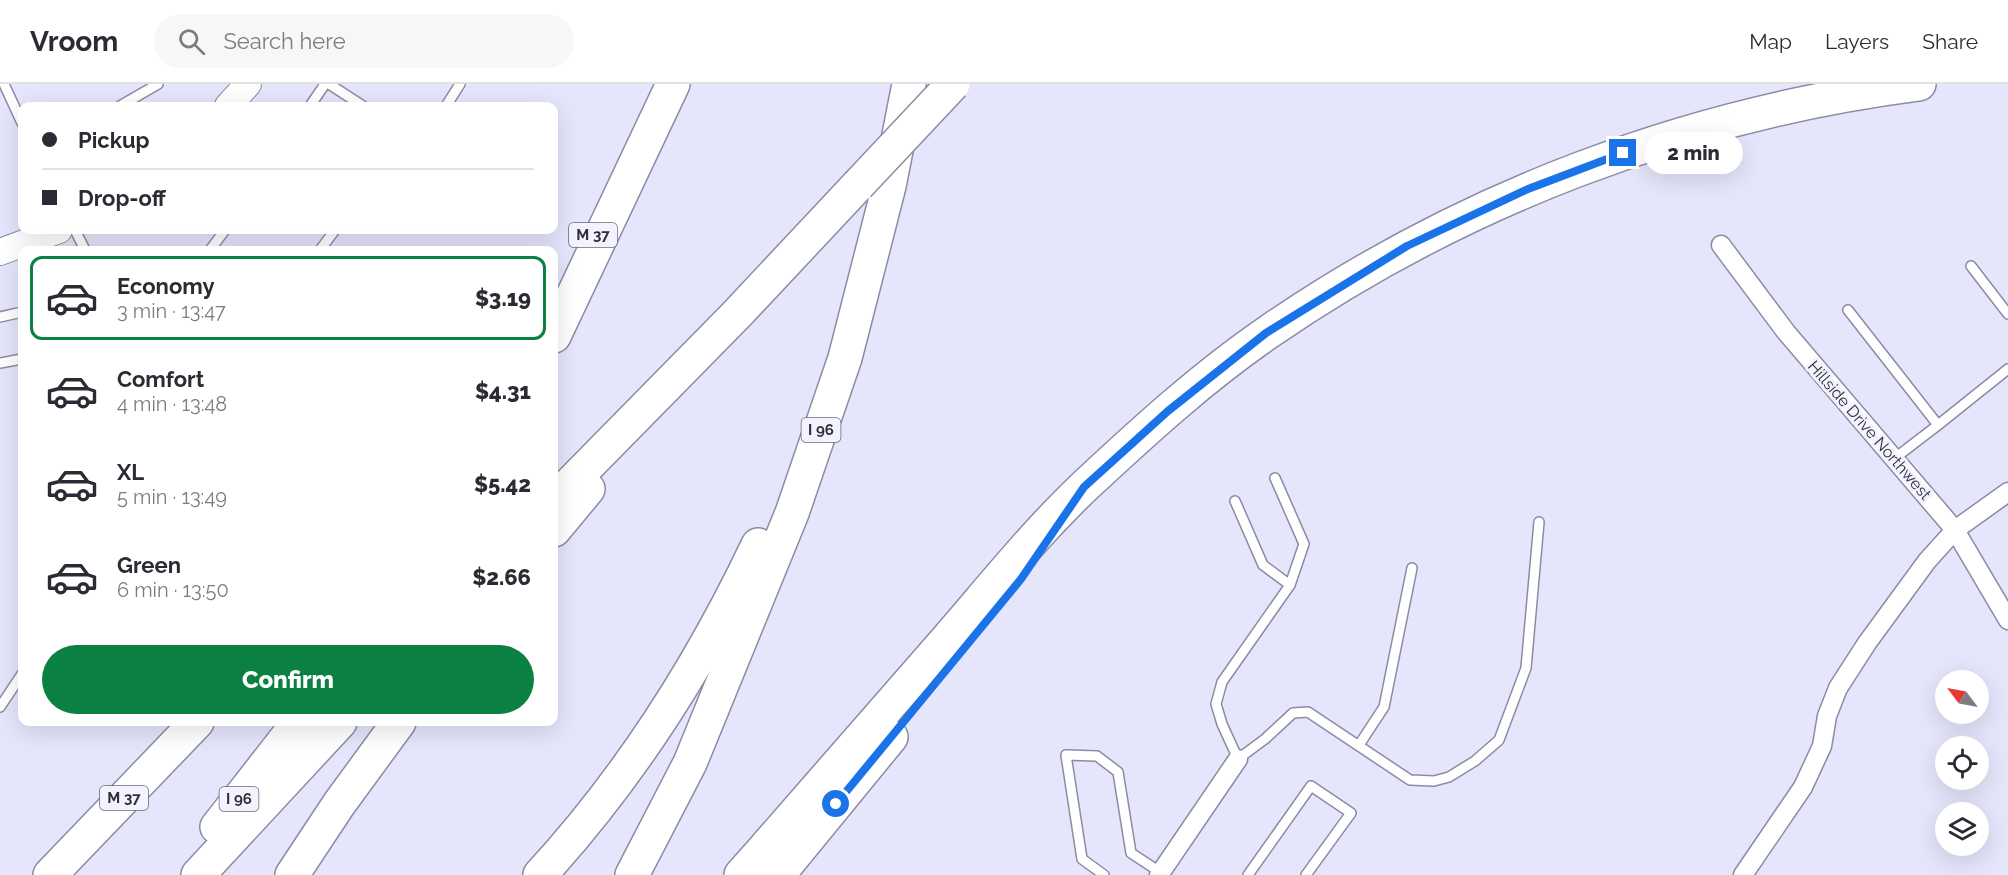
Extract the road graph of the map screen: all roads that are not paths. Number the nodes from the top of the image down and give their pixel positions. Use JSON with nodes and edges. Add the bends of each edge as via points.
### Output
{"nodes":[{"id":1,"x":4,"y":84,"type":"edge"},
{"id":2,"x":158,"y":84,"type":"edge"},
{"id":3,"x":248,"y":84,"type":"edge"},
{"id":4,"x":327,"y":84,"type":"edge"},
{"id":5,"x":460,"y":84,"type":"edge"},
{"id":6,"x":673,"y":84,"type":"edge"},
{"id":7,"x":909,"y":84,"type":"edge"},
{"id":8,"x":953,"y":84,"type":"edge"},
{"id":9,"x":1920,"y":84,"type":"edge"},
{"id":10,"x":127,"y":102,"type":"edge"},
{"id":11,"x":232,"y":102,"type":"edge"},
{"id":12,"x":313,"y":102,"type":"edge"},
{"id":13,"x":356,"y":102,"type":"edge"},
{"id":14,"x":449,"y":102,"type":"edge"},
{"id":15,"x":18,"y":114,"type":"edge"},
{"id":16,"x":633,"y":171,"type":"junction"},
{"id":17,"x":48,"y":234,"type":"edge"},
{"id":18,"x":1721,"y":245,"type":"dead end"},
{"id":19,"x":0,"y":252,"type":"edge"},
{"id":20,"x":1971,"y":266,"type":"dead end"},
{"id":21,"x":558,"y":293,"type":"edge"},
{"id":22,"x":1848,"y":310,"type":"dead end"},
{"id":23,"x":18,"y":313,"type":"edge"},
{"id":24,"x":2008,"y":314,"type":"edge"},
{"id":25,"x":0,"y":317,"type":"edge"},
{"id":26,"x":558,"y":328,"type":"edge"},
{"id":27,"x":845,"y":358,"type":"junction"},
{"id":28,"x":18,"y":360,"type":"edge"},
{"id":29,"x":0,"y":363,"type":"edge"},
{"id":30,"x":2008,"y":369,"type":"edge"},
{"id":31,"x":643,"y":411,"type":"junction"},
{"id":32,"x":1938,"y":425,"type":"junction"},
{"id":33,"x":1895,"y":458,"type":"junction"},
{"id":34,"x":1275,"y":478,"type":"dead end"},
{"id":35,"x":1084,"y":487,"type":"junction"},
{"id":36,"x":2008,"y":492,"type":"edge"},
{"id":37,"x":558,"y":496,"type":"edge"},
{"id":38,"x":1236,"y":501,"type":"dead end"},
{"id":39,"x":1539,"y":522,"type":"dead end"},
{"id":40,"x":558,"y":525,"type":"edge"},
{"id":41,"x":1955,"y":530,"type":"junction"},
{"id":42,"x":1412,"y":568,"type":"dead end"},
{"id":43,"x":1290,"y":585,"type":"junction"},
{"id":44,"x":2008,"y":620,"type":"edge"},
{"id":45,"x":18,"y":680,"type":"edge"},
{"id":46,"x":0,"y":706,"type":"edge"},
{"id":47,"x":193,"y":726,"type":"edge"},
{"id":48,"x":296,"y":726,"type":"edge"},
{"id":49,"x":336,"y":726,"type":"edge"},
{"id":50,"x":396,"y":726,"type":"edge"},
{"id":51,"x":1359,"y":745,"type":"junction"},
{"id":52,"x":1238,"y":759,"type":"junction"},
{"id":53,"x":1160,"y":874,"type":"edge"},
{"id":54,"x":50,"y":875,"type":"edge"},
{"id":55,"x":177,"y":875,"type":"edge"},
{"id":56,"x":198,"y":875,"type":"edge"},
{"id":57,"x":292,"y":875,"type":"edge"},
{"id":58,"x":540,"y":875,"type":"edge"},
{"id":59,"x":632,"y":875,"type":"edge"},
{"id":60,"x":741,"y":875,"type":"edge"},
{"id":61,"x":778,"y":875,"type":"edge"},
{"id":62,"x":1104,"y":875,"type":"edge"},
{"id":63,"x":1248,"y":875,"type":"edge"},
{"id":64,"x":1306,"y":875,"type":"edge"},
{"id":65,"x":1743,"y":875,"type":"edge"}],
"edges":[{"from":1,"to":15,"type":"lane"},
{"from":2,"to":10,"type":"lane"},
{"from":3,"to":11,"type":"street"},
{"from":4,"to":12,"type":"lane"},
{"from":4,"to":13,"type":"lane"},
{"from":5,"to":14,"type":"lane"},
{"from":6,"to":16,"type":"highway"},
{"from":7,"to":27,"type":"highway","number":"I 96","via":[[889,186]]},
{"from":8,"to":31,"type":"highway","bridge":true},
{"from":9,"to":35,"type":"highway","via":[[1848,93],[1743,116],[1642,145],[1528,189],[1407,246],[1266,333],[1168,411]]},
{"from":16,"to":21,"type":"highway","number":"M 37"},
{"from":16,"to":26,"type":"highway"},
{"from":17,"to":19,"type":"street"},
{"from":18,"to":33,"type":"street","name":"Hillside Drive Northwest","via":[[1786,333]]},
{"from":20,"to":24,"type":"lane"},
{"from":22,"to":32,"type":"lane"},
{"from":23,"to":25,"type":"lane"},
{"from":27,"to":58,"type":"highway","via":[[736,591],[693,666],[643,743]]},
{"from":27,"to":59,"type":"highway","number":"I 96","via":[[792,513],[745,632],[690,763]]},
{"from":28,"to":29,"type":"lane"},
{"from":30,"to":32,"type":"lane"},
{"from":31,"to":37,"type":"highway"},
{"from":31,"to":40,"type":"highway","via":[[612,460]]},
{"from":32,"to":33,"type":"lane"},
{"from":33,"to":41,"type":"street","name":"Hillside Drive Northwest"},
{"from":34,"to":43,"type":"lane","via":[[1304,544]]},
{"from":35,"to":60,"type":"highway"},
{"from":35,"to":61,"type":"highway","via":[[1021,579]]},
{"from":36,"to":41,"type":"street"},
{"from":38,"to":43,"type":"lane","via":[[1263,565]]},
{"from":39,"to":51,"type":"lane","via":[[1526,668],[1499,740],[1449,777],[1420,782],[1410,780]]},
{"from":41,"to":44,"type":"street","name":"Hillside Drive Northwest"},
{"from":41,"to":65,"type":"street","via":[[1927,561],[1838,687],[1827,716],[1822,746],[1803,786]]},
{"from":42,"to":51,"type":"lane","via":[[1384,707]]},
{"from":43,"to":52,"type":"lane","via":[[1222,681],[1216,704]]},
{"from":45,"to":46,"type":"lane"},
{"from":47,"to":54,"type":"highway","number":"M 37"},
{"from":48,"to":55,"type":"highway","number":"I 96"},
{"from":49,"to":56,"type":"highway"},
{"from":50,"to":57,"type":"highway"},
{"from":51,"to":52,"type":"lane","via":[[1308,712],[1293,713]]},
{"from":52,"to":53,"type":"street"},
{"from":53,"to":62,"type":"lane","via":[[1131,853],[1118,772],[1097,756],[1066,755],[1082,859]]},
{"from":63,"to":64,"type":"lane","via":[[1311,786],[1351,813]]}]}
